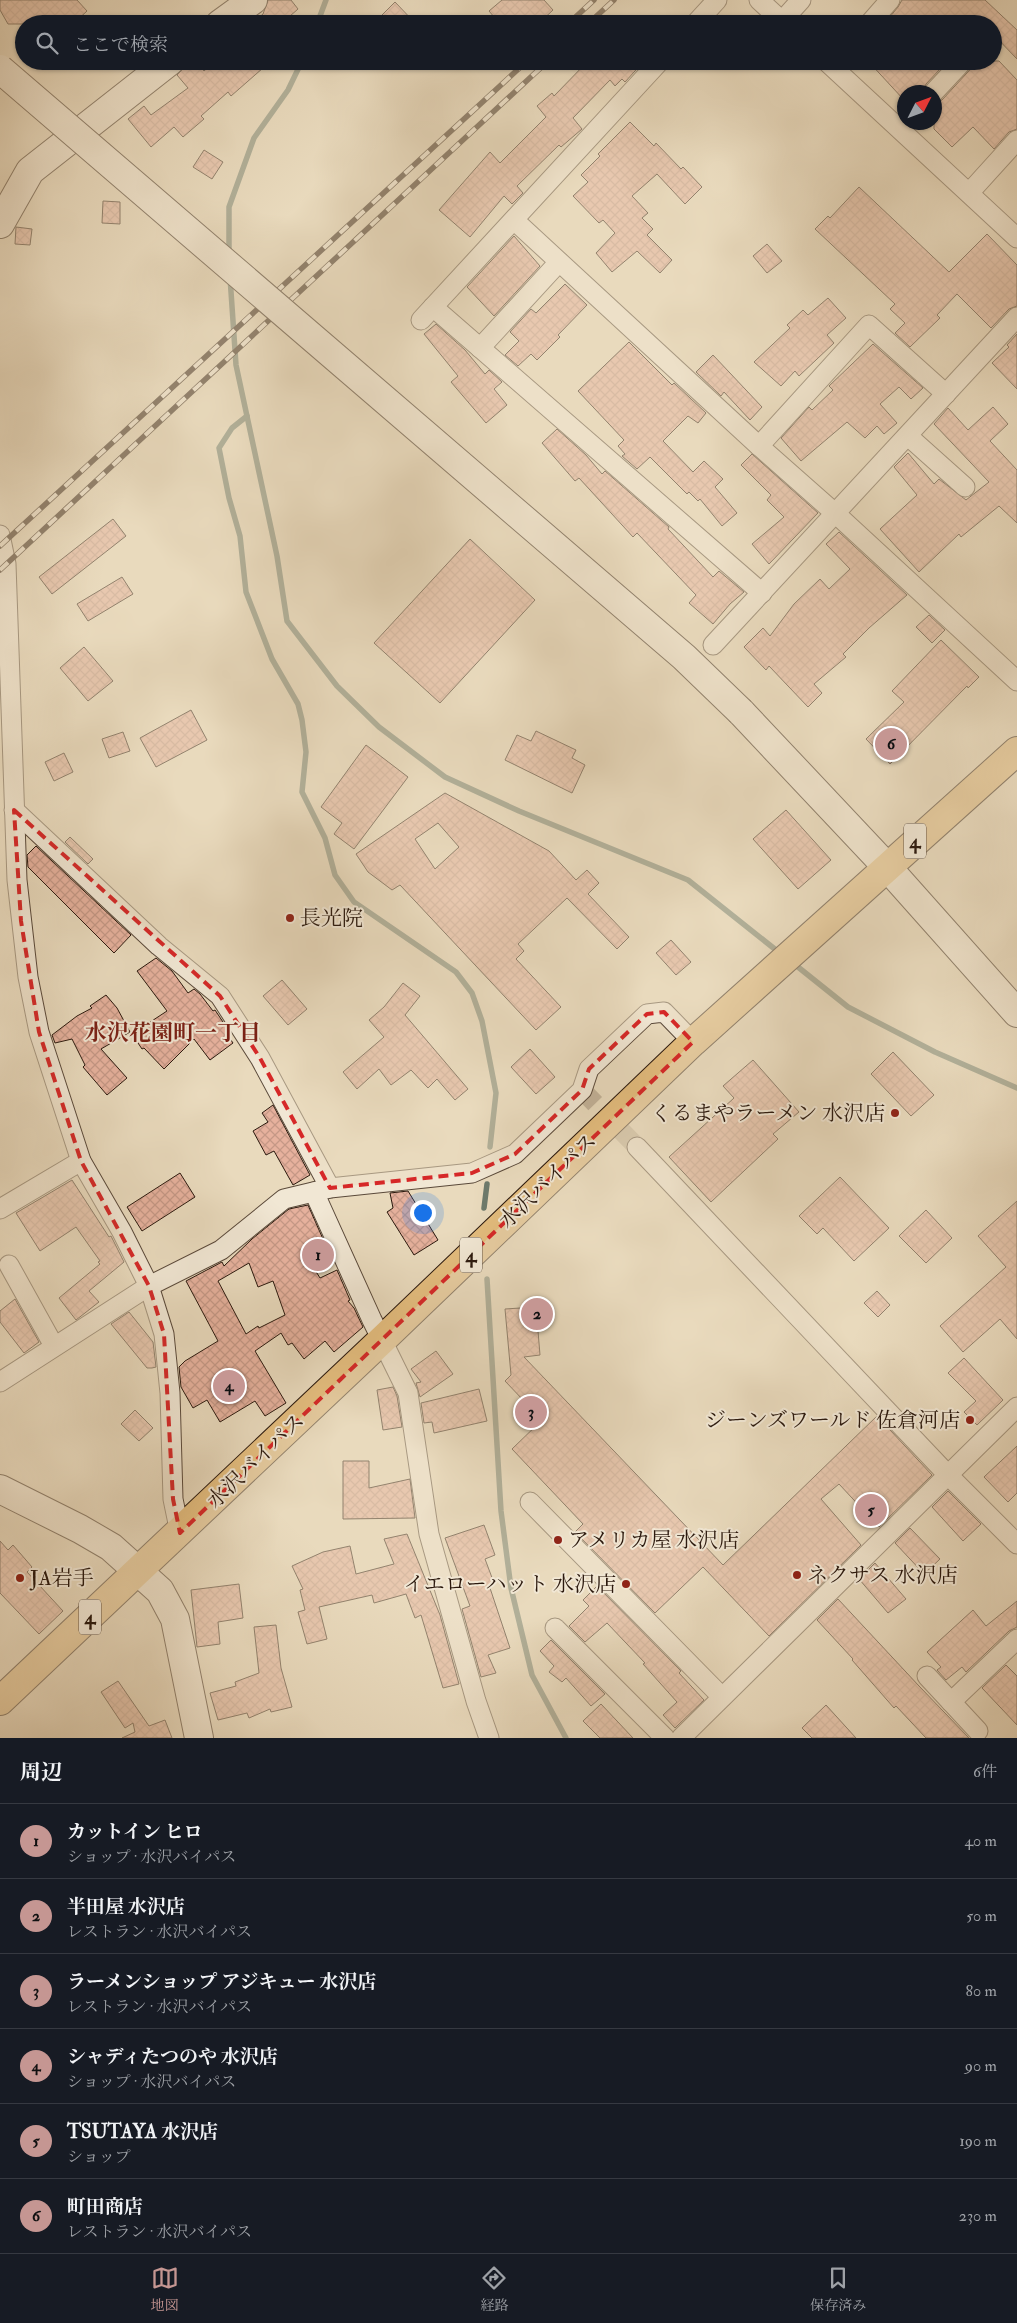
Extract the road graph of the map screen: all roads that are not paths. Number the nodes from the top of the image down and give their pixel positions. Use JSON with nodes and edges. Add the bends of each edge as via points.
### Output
{"nodes":[{"id":1,"x":253,"y":0,"type":"edge"},
{"id":2,"x":717,"y":0,"type":"edge"},
{"id":3,"x":759,"y":0,"type":"edge"},
{"id":4,"x":801,"y":0,"type":"edge"},
{"id":5,"x":890,"y":0,"type":"edge"},
{"id":6,"x":232,"y":15,"type":"edge"},
{"id":7,"x":703,"y":15,"type":"edge"},
{"id":8,"x":775,"y":15,"type":"edge"},
{"id":9,"x":789,"y":15,"type":"edge"},
{"id":10,"x":877,"y":15,"type":"edge"},
{"id":11,"x":0,"y":69,"type":"edge"},
{"id":12,"x":159,"y":70,"type":"edge"},
{"id":13,"x":652,"y":70,"type":"edge"},
{"id":14,"x":839,"y":70,"type":"edge"},
{"id":15,"x":955,"y":70,"type":"edge"},
{"id":16,"x":941,"y":85,"type":"edge"},
{"id":17,"x":897,"y":120,"type":"edge"},
{"id":18,"x":908,"y":130,"type":"edge"},
{"id":19,"x":1017,"y":140,"type":"edge"},
{"id":20,"x":969,"y":193,"type":"junction"},
{"id":21,"x":2,"y":212,"type":"edge"},
{"id":22,"x":514,"y":220,"type":"junction"},
{"id":23,"x":1017,"y":238,"type":"edge"},
{"id":24,"x":559,"y":262,"type":"junction"},
{"id":25,"x":1017,"y":317,"type":"edge"},
{"id":26,"x":480,"y":348,"type":"junction"},
{"id":27,"x":946,"y":394,"type":"junction"},
{"id":28,"x":908,"y":436,"type":"junction"},
{"id":29,"x":759,"y":446,"type":"junction"},
{"id":30,"x":965,"y":487,"type":"dead end"},
{"id":31,"x":836,"y":514,"type":"junction"},
{"id":32,"x":0,"y":535,"type":"edge"},
{"id":33,"x":762,"y":593,"type":"junction"},
{"id":34,"x":713,"y":645,"type":"dead end"},
{"id":35,"x":1017,"y":681,"type":"edge"},
{"id":36,"x":1017,"y":751,"type":"edge"},
{"id":37,"x":14,"y":810,"type":"junction"},
{"id":38,"x":887,"y":867,"type":"junction"},
{"id":39,"x":1017,"y":1013,"type":"edge"},
{"id":40,"x":693,"y":1042,"type":"junction"},
{"id":41,"x":637,"y":1147,"type":"tunnel mouth"},
{"id":42,"x":81,"y":1161,"type":"junction"},
{"id":43,"x":322,"y":1190,"type":"junction"},
{"id":44,"x":0,"y":1209,"type":"edge"},
{"id":45,"x":9,"y":1265,"type":"dead end"},
{"id":46,"x":149,"y":1286,"type":"junction"},
{"id":47,"x":382,"y":1340,"type":"junction"},
{"id":48,"x":54,"y":1346,"type":"junction"},
{"id":49,"x":0,"y":1382,"type":"edge"},
{"id":50,"x":1017,"y":1407,"type":"edge"},
{"id":51,"x":948,"y":1474,"type":"junction"},
{"id":52,"x":0,"y":1489,"type":"edge"},
{"id":53,"x":530,"y":1502,"type":"dead end"},
{"id":54,"x":180,"y":1532,"type":"junction"},
{"id":55,"x":1017,"y":1544,"type":"edge"},
{"id":56,"x":138,"y":1571,"type":"junction"},
{"id":57,"x":555,"y":1628,"type":"dead end"},
{"id":58,"x":1017,"y":1639,"type":"edge"},
{"id":59,"x":927,"y":1676,"type":"dead end"},
{"id":60,"x":722,"y":1697,"type":"junction"},
{"id":61,"x":0,"y":1701,"type":"edge"},
{"id":62,"x":950,"y":1702,"type":"junction"},
{"id":63,"x":978,"y":1731,"type":"dead end"},
{"id":64,"x":199,"y":1738,"type":"edge"},
{"id":65,"x":489,"y":1738,"type":"edge"},
{"id":66,"x":665,"y":1738,"type":"edge"},
{"id":67,"x":681,"y":1738,"type":"edge"}],
"edges":[{"from":1,"to":6,"type":"street"},
{"from":2,"to":7,"type":"street"},
{"from":3,"to":8,"type":"street"},
{"from":4,"to":9,"type":"street"},
{"from":5,"to":10,"type":"street"},
{"from":11,"to":38,"type":"street","bridge":true,"via":[[714,684]]},
{"from":12,"to":21,"type":"street","via":[[30,171]]},
{"from":13,"to":22,"type":"street"},
{"from":14,"to":17,"type":"street"},
{"from":15,"to":16,"type":"street"},
{"from":18,"to":20,"type":"street"},
{"from":19,"to":20,"type":"street"},
{"from":20,"to":23,"type":"street"},
{"from":22,"to":24,"type":"street"},
{"from":22,"to":26,"type":"street","via":[[427,314]]},
{"from":24,"to":26,"type":"street"},
{"from":24,"to":29,"type":"street"},
{"from":25,"to":27,"type":"street"},
{"from":26,"to":33,"type":"street"},
{"from":27,"to":28,"type":"street"},
{"from":27,"to":29,"type":"street","via":[[869,325]]},
{"from":28,"to":30,"type":"street"},
{"from":28,"to":31,"type":"street"},
{"from":29,"to":31,"type":"street"},
{"from":31,"to":33,"type":"street"},
{"from":31,"to":35,"type":"street"},
{"from":32,"to":37,"type":"street","via":[[6,564]]},
{"from":33,"to":34,"type":"street"},
{"from":36,"to":38,"type":"highway","name":"水沢バイパス","number":"4"},
{"from":37,"to":42,"type":"street","via":[[17,880],[35,1014]]},
{"from":37,"to":43,"type":"street","via":[[160,946],[220,996],[260,1058]]},
{"from":38,"to":39,"type":"street"},
{"from":38,"to":40,"type":"highway","name":"水沢バイパス","number":"4"},
{"from":40,"to":43,"type":"street","via":[[664,1012],[647,1014],[589,1069],[582,1090],[515,1154],[472,1173]]},
{"from":40,"to":47,"type":"highway","name":"水沢バイパス","number":"4"},
{"from":41,"to":51,"type":"street"},
{"from":42,"to":44,"type":"street"},
{"from":42,"to":46,"type":"street"},
{"from":43,"to":46,"type":"street","via":[[284,1199],[221,1250]]},
{"from":43,"to":47,"type":"street"},
{"from":45,"to":48,"type":"street"},
{"from":46,"to":48,"type":"street"},
{"from":46,"to":54,"type":"street","via":[[164,1334],[170,1393],[173,1499]]},
{"from":47,"to":54,"type":"highway","name":"水沢バイパス","number":"4"},
{"from":47,"to":65,"type":"street","via":[[408,1393],[429,1534]]},
{"from":48,"to":49,"type":"street"},
{"from":50,"to":51,"type":"street"},
{"from":51,"to":55,"type":"street"},
{"from":51,"to":60,"type":"street"},
{"from":52,"to":56,"type":"street","via":[[88,1534]]},
{"from":53,"to":60,"type":"street"},
{"from":54,"to":56,"type":"highway","name":"水沢バイパス","number":"4"},
{"from":56,"to":61,"type":"highway","name":"水沢バイパス","number":"4"},
{"from":56,"to":64,"type":"street","via":[[160,1591],[175,1619]]},
{"from":57,"to":66,"type":"street"},
{"from":58,"to":62,"type":"street"},
{"from":59,"to":62,"type":"street"},
{"from":60,"to":67,"type":"street"},
{"from":62,"to":63,"type":"street"}]}
